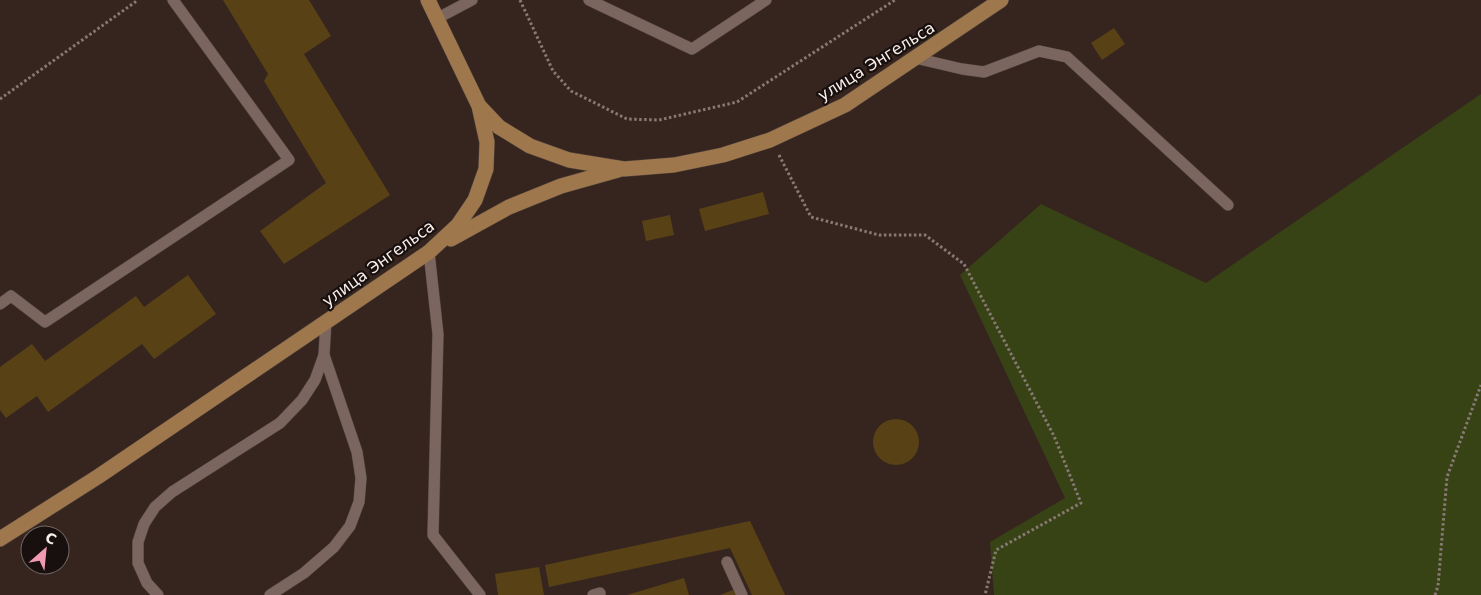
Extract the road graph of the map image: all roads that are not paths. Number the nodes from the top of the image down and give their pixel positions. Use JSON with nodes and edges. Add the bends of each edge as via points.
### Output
{"nodes":[{"id":1,"x":173,"y":0,"type":"edge"},
{"id":2,"x":428,"y":0,"type":"edge"},
{"id":3,"x":472,"y":0,"type":"edge"},
{"id":4,"x":589,"y":0,"type":"edge"},
{"id":5,"x":766,"y":0,"type":"edge"},
{"id":6,"x":1001,"y":0,"type":"edge"},
{"id":7,"x":436,"y":19,"type":"junction"},
{"id":8,"x":915,"y":58,"type":"junction"},
{"id":9,"x":479,"y":106,"type":"junction"},
{"id":10,"x":624,"y":168,"type":"junction"},
{"id":11,"x":1228,"y":205,"type":"dead end"},
{"id":12,"x":429,"y":252,"type":"junction"},
{"id":13,"x":0,"y":304,"type":"edge"},
{"id":14,"x":326,"y":321,"type":"junction"},
{"id":15,"x":324,"y":354,"type":"junction"},
{"id":16,"x":0,"y":539,"type":"edge"},
{"id":17,"x":727,"y":562,"type":"dead end"},
{"id":18,"x":158,"y":595,"type":"edge"},
{"id":19,"x":270,"y":595,"type":"edge"},
{"id":20,"x":480,"y":595,"type":"edge"},
{"id":21,"x":594,"y":595,"type":"edge"},
{"id":22,"x":600,"y":595,"type":"edge"},
{"id":23,"x":742,"y":595,"type":"edge"}],
"edges":[{"from":1,"to":13,"type":"lane","via":[[289,160],[45,322],[11,296]]},
{"from":2,"to":7,"type":"street"},
{"from":3,"to":7,"type":"lane"},
{"from":4,"to":5,"type":"lane","via":[[692,49]]},
{"from":6,"to":8,"type":"street","name":"улица Энгельса"},
{"from":7,"to":9,"type":"street"},
{"from":8,"to":10,"type":"street","name":"улица Энгельса","via":[[845,105],[770,140],[723,155],[674,165]]},
{"from":8,"to":11,"type":"lane","via":[[984,72],[1039,51],[1067,57]]},
{"from":9,"to":10,"type":"street","name":"улица Энгельса","via":[[499,128],[530,146],[569,160]]},
{"from":9,"to":12,"type":"street","name":"улица Энгельса","via":[[487,142],[486,169],[475,200],[458,225]]},
{"from":10,"to":12,"type":"street","via":[[561,186],[509,206]]},
{"from":12,"to":14,"type":"street","name":"улица Энгельса"},
{"from":12,"to":20,"type":"lane","via":[[438,334],[433,535]]},
{"from":14,"to":15,"type":"lane"},
{"from":14,"to":16,"type":"street","name":"улица Энгельса","via":[[99,476]]},
{"from":15,"to":18,"type":"lane","via":[[315,380],[302,400],[280,423],[172,492],[155,507],[138,542],[138,562],[147,583]]},
{"from":15,"to":19,"type":"lane","via":[[357,452],[361,478],[359,502],[350,526],[334,547]]},
{"from":17,"to":23,"type":"lane"},
{"from":21,"to":22,"type":"lane"}]}
